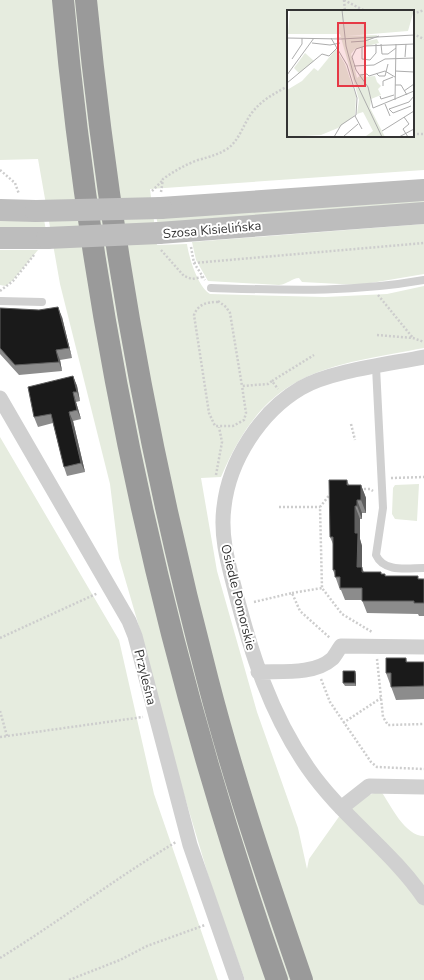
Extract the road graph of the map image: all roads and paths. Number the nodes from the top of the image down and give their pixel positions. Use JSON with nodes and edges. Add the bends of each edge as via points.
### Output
{"nodes":[{"id":1,"x":63,"y":0,"type":"edge"},
{"id":2,"x":86,"y":0,"type":"edge"},
{"id":3,"x":344,"y":0,"type":"edge"},
{"id":4,"x":345,"y":10,"type":"edge"},
{"id":5,"x":363,"y":10,"type":"edge"},
{"id":6,"x":424,"y":10,"type":"edge"},
{"id":7,"x":414,"y":14,"type":"edge"},
{"id":8,"x":414,"y":34,"type":"edge"},
{"id":9,"x":424,"y":39,"type":"edge"},
{"id":10,"x":287,"y":87,"type":"edge"},
{"id":11,"x":0,"y":170,"type":"edge"},
{"id":12,"x":163,"y":180,"type":"junction"},
{"id":13,"x":424,"y":190,"type":"edge"},
{"id":14,"x":157,"y":200,"type":"junction"},
{"id":15,"x":29,"y":206,"type":"junction"},
{"id":16,"x":0,"y":210,"type":"edge"},
{"id":17,"x":424,"y":213,"type":"edge"},
{"id":18,"x":0,"y":238,"type":"edge"},
{"id":19,"x":157,"y":240,"type":"junction"},
{"id":20,"x":424,"y":242,"type":"edge"},
{"id":21,"x":190,"y":243,"type":"dead end"},
{"id":22,"x":41,"y":246,"type":"junction"},
{"id":23,"x":194,"y":264,"type":"junction"},
{"id":24,"x":424,"y":280,"type":"edge"},
{"id":25,"x":211,"y":288,"type":"dead end"},
{"id":26,"x":371,"y":288,"type":"junction"},
{"id":27,"x":0,"y":291,"type":"edge"},
{"id":28,"x":0,"y":301,"type":"edge"},
{"id":29,"x":42,"y":302,"type":"dead end"},
{"id":30,"x":377,"y":336,"type":"dead end"},
{"id":31,"x":413,"y":338,"type":"junction"},
{"id":32,"x":424,"y":342,"type":"edge"},
{"id":33,"x":314,"y":355,"type":"dead end"},
{"id":34,"x":424,"y":357,"type":"edge"},
{"id":35,"x":376,"y":367,"type":"junction"},
{"id":36,"x":272,"y":382,"type":"junction"},
{"id":37,"x":242,"y":386,"type":"junction"},
{"id":38,"x":282,"y":393,"type":"dead end"},
{"id":39,"x":0,"y":398,"type":"edge"},
{"id":40,"x":350,"y":424,"type":"dead end"},
{"id":41,"x":219,"y":426,"type":"junction"},
{"id":42,"x":355,"y":440,"type":"dead end"},
{"id":43,"x":424,"y":477,"type":"edge"},
{"id":44,"x":382,"y":478,"type":"junction"},
{"id":45,"x":228,"y":485,"type":"junction"},
{"id":46,"x":333,"y":490,"type":"edge"},
{"id":47,"x":355,"y":490,"type":"edge"},
{"id":48,"x":383,"y":498,"type":"junction"},
{"id":49,"x":279,"y":507,"type":"dead end"},
{"id":50,"x":320,"y":507,"type":"junction"},
{"id":51,"x":424,"y":568,"type":"edge"},
{"id":52,"x":322,"y":588,"type":"junction"},
{"id":53,"x":103,"y":590,"type":"dead end"},
{"id":54,"x":292,"y":593,"type":"junction"},
{"id":55,"x":254,"y":602,"type":"dead end"},
{"id":56,"x":0,"y":638,"type":"edge"},
{"id":57,"x":336,"y":638,"type":"dead end"},
{"id":58,"x":377,"y":641,"type":"junction"},
{"id":59,"x":424,"y":647,"type":"edge"},
{"id":60,"x":318,"y":667,"type":"junction"},
{"id":61,"x":258,"y":672,"type":"junction"},
{"id":62,"x":381,"y":698,"type":"junction"},
{"id":63,"x":0,"y":711,"type":"edge"},
{"id":64,"x":155,"y":715,"type":"junction"},
{"id":65,"x":343,"y":723,"type":"junction"},
{"id":66,"x":424,"y":724,"type":"edge"},
{"id":67,"x":7,"y":736,"type":"junction"},
{"id":68,"x":0,"y":737,"type":"edge"},
{"id":69,"x":424,"y":769,"type":"edge"},
{"id":70,"x":424,"y":787,"type":"edge"},
{"id":71,"x":341,"y":808,"type":"junction"},
{"id":72,"x":180,"y":840,"type":"dead end"},
{"id":73,"x":424,"y":898,"type":"edge"},
{"id":74,"x":216,"y":920,"type":"junction"},
{"id":75,"x":0,"y":958,"type":"edge"},
{"id":76,"x":69,"y":980,"type":"edge"},
{"id":77,"x":237,"y":980,"type":"edge"},
{"id":78,"x":277,"y":980,"type":"edge"},
{"id":79,"x":302,"y":980,"type":"edge"}],
"edges":[{"from":1,"to":78,"type":"highway","via":[[96,264],[112,362],[138,489],[183,677],[212,784]]},
{"from":2,"to":79,"type":"highway","via":[[104,158],[118,251],[135,359],[160,485],[210,690],[270,886]]},
{"from":3,"to":4,"type":"path"},
{"from":3,"to":5,"type":"path"},
{"from":6,"to":7,"type":"path"},
{"from":8,"to":9,"type":"path"},
{"from":10,"to":12,"type":"path","via":[[267,97],[251,113],[228,148],[213,157],[176,170]]},
{"from":11,"to":15,"type":"path","via":[[15,183]]},
{"from":12,"to":14,"type":"path"},
{"from":12,"to":14,"type":"path"},
{"from":13,"to":14,"type":"street","name":"Szosa Kisielińska"},
{"from":14,"to":15,"type":"street","name":"Szosa Kisielińska","bridge":true},
{"from":15,"to":16,"type":"street","name":"Szosa Kisielińska"},
{"from":17,"to":19,"type":"street","name":"Szosa Kisielińska"},
{"from":18,"to":22,"type":"street","name":"Szosa Kisielińska"},
{"from":19,"to":22,"type":"street","name":"Szosa Kisielińska","bridge":true},
{"from":19,"to":23,"type":"path","via":[[184,276],[192,279],[202,278]]},
{"from":20,"to":23,"type":"path"},
{"from":21,"to":23,"type":"path"},
{"from":22,"to":27,"type":"path","via":[[13,281]]},
{"from":24,"to":26,"type":"lane"},
{"from":25,"to":26,"type":"lane"},
{"from":26,"to":31,"type":"path"},
{"from":28,"to":29,"type":"lane"},
{"from":30,"to":31,"type":"path"},
{"from":31,"to":32,"type":"path"},
{"from":33,"to":36,"type":"path"},
{"from":34,"to":35,"type":"street","name":"Osiedle Pomorskie"},
{"from":35,"to":44,"type":"lane"},
{"from":35,"to":45,"type":"street","name":"Osiedle Pomorskie","via":[[315,382],[286,398],[255,431],[241,453]]},
{"from":36,"to":37,"type":"path"},
{"from":36,"to":38,"type":"path"},
{"from":37,"to":41,"type":"path","via":[[246,413],[244,420],[233,426]]},
{"from":37,"to":41,"type":"path","via":[[230,313],[218,302],[196,308],[194,315],[209,413],[212,423]]},
{"from":39,"to":64,"type":"street","name":"Przyleśna","via":[[129,621],[142,656]]},
{"from":40,"to":42,"type":"path"},
{"from":41,"to":45,"type":"path","via":[[222,442],[216,475]]},
{"from":43,"to":44,"type":"path"},
{"from":44,"to":48,"type":"lane"},
{"from":45,"to":61,"type":"street","name":"Osiedle Pomorskie","via":[[223,508],[225,546]]},
{"from":46,"to":50,"type":"path"},
{"from":47,"to":48,"type":"path","via":[[370,489]]},
{"from":48,"to":51,"type":"lane","via":[[376,555],[379,562],[387,567]]},
{"from":49,"to":50,"type":"path"},
{"from":50,"to":52,"type":"path"},
{"from":52,"to":54,"type":"path"},
{"from":52,"to":58,"type":"path","via":[[342,614]]},
{"from":53,"to":56,"type":"path"},
{"from":54,"to":55,"type":"path"},
{"from":54,"to":57,"type":"path","via":[[300,611],[328,638]]},
{"from":58,"to":59,"type":"street"},
{"from":58,"to":60,"type":"street","via":[[341,646],[332,659]]},
{"from":58,"to":62,"type":"path"},
{"from":60,"to":61,"type":"street"},
{"from":60,"to":65,"type":"path","via":[[330,702]]},
{"from":61,"to":71,"type":"street","name":"Osiedle Pomorskie","via":[[288,736],[308,768]]},
{"from":62,"to":65,"type":"path"},
{"from":62,"to":66,"type":"path","via":[[383,717],[388,725]]},
{"from":63,"to":67,"type":"path"},
{"from":64,"to":67,"type":"path"},
{"from":64,"to":74,"type":"street","name":"Przyleśna","via":[[190,845]]},
{"from":65,"to":69,"type":"path","via":[[377,768]]},
{"from":67,"to":68,"type":"path"},
{"from":70,"to":71,"type":"street","via":[[369,786]]},
{"from":71,"to":73,"type":"street","name":"Osiedle Pomorskie","via":[[398,866]]},
{"from":72,"to":75,"type":"path","via":[[138,865]]},
{"from":74,"to":76,"type":"path","via":[[147,946],[120,960]]},
{"from":74,"to":77,"type":"street","name":"Przyleśna"}]}
